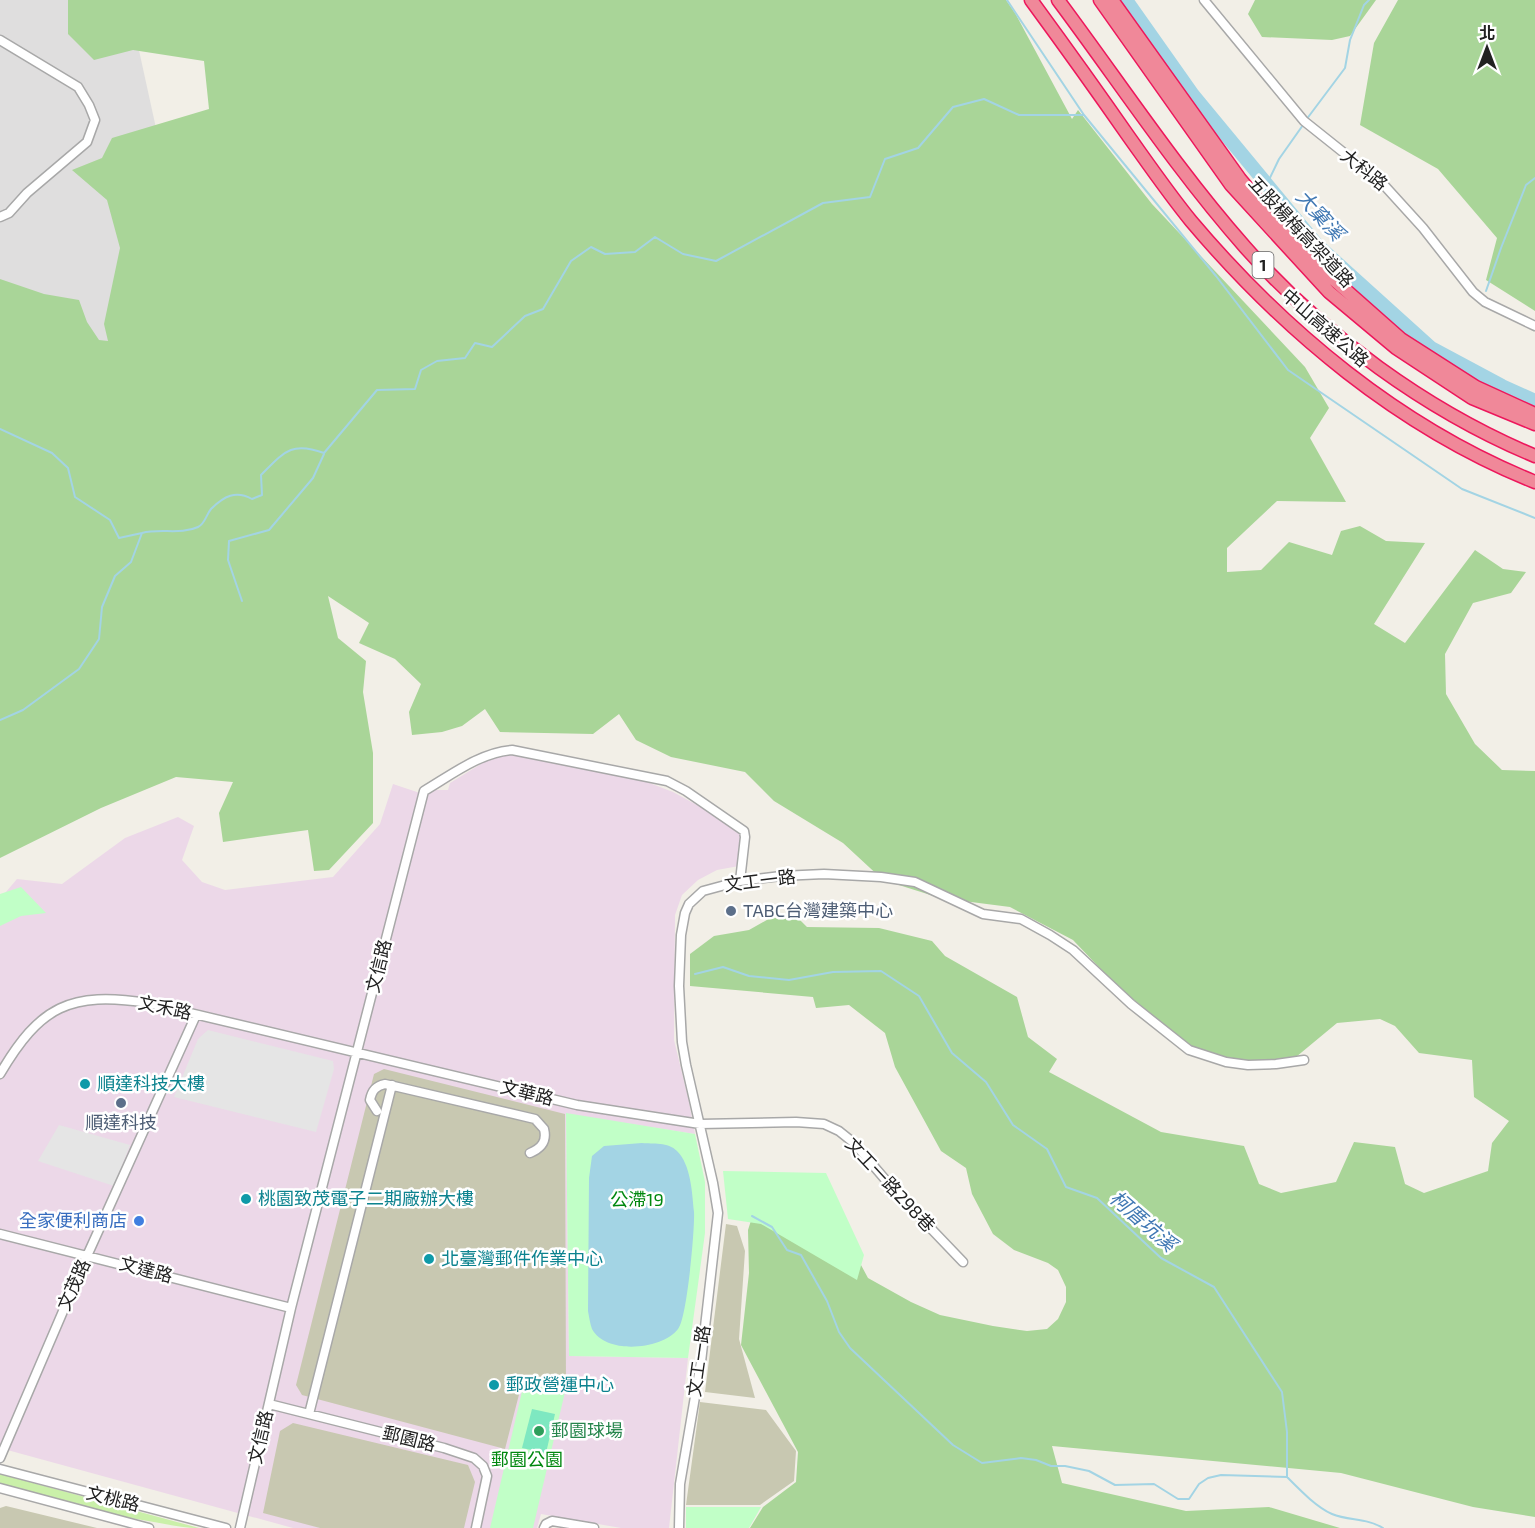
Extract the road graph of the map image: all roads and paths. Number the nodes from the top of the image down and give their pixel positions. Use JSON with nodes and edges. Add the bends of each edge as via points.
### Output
{"nodes":[{"id":1,"x":1031,"y":0,"type":"edge"},
{"id":2,"x":1058,"y":0,"type":"edge"},
{"id":3,"x":1100,"y":0,"type":"edge"},
{"id":4,"x":1112,"y":0,"type":"edge"},
{"id":5,"x":1204,"y":0,"type":"edge"},
{"id":6,"x":0,"y":40,"type":"edge"},
{"id":7,"x":0,"y":217,"type":"edge"},
{"id":8,"x":1535,"y":326,"type":"edge"},
{"id":9,"x":1535,"y":414,"type":"edge"},
{"id":10,"x":1535,"y":424,"type":"edge"},
{"id":11,"x":1535,"y":456,"type":"edge"},
{"id":12,"x":1535,"y":482,"type":"edge"},
{"id":13,"x":740,"y":882,"type":"junction"},
{"id":14,"x":196,"y":1015,"type":"junction"},
{"id":15,"x":357,"y":1053,"type":"junction"},
{"id":16,"x":1304,"y":1060,"type":"dead end"},
{"id":17,"x":0,"y":1074,"type":"edge"},
{"id":18,"x":392,"y":1086,"type":"junction"},
{"id":19,"x":377,"y":1111,"type":"dead end"},
{"id":20,"x":700,"y":1124,"type":"junction"},
{"id":21,"x":530,"y":1153,"type":"dead end"},
{"id":22,"x":0,"y":1234,"type":"edge"},
{"id":23,"x":88,"y":1255,"type":"junction"},
{"id":24,"x":963,"y":1262,"type":"dead end"},
{"id":25,"x":291,"y":1308,"type":"junction"},
{"id":26,"x":269,"y":1404,"type":"junction"},
{"id":27,"x":309,"y":1414,"type":"junction"},
{"id":28,"x":0,"y":1458,"type":"edge"},
{"id":29,"x":0,"y":1469,"type":"edge"},
{"id":30,"x":0,"y":1488,"type":"edge"},
{"id":31,"x":149,"y":1528,"type":"edge"},
{"id":32,"x":226,"y":1528,"type":"edge"},
{"id":33,"x":240,"y":1528,"type":"edge"},
{"id":34,"x":476,"y":1528,"type":"edge"},
{"id":35,"x":544,"y":1528,"type":"edge"},
{"id":36,"x":594,"y":1528,"type":"edge"},
{"id":37,"x":679,"y":1528,"type":"edge"}],
"edges":[{"from":1,"to":12,"type":"highway","name":"中山高速公路","number":"1","via":[[1190,220],[1285,320],[1321,353],[1400,410],[1445,438]]},
{"from":2,"to":11,"type":"highway","name":"中山高速公路","number":"1","via":[[1202,194],[1291,295],[1371,362],[1413,390],[1454,417]]},
{"from":3,"to":10,"type":"highway","name":"五股楊梅高架道路","number":"1","via":[[1231,184],[1329,292],[1396,348],[1472,398]]},
{"from":4,"to":9,"type":"highway","name":"五股楊梅高架道路","number":"1","via":[[1240,179],[1297,247],[1401,339],[1476,387]]},
{"from":5,"to":8,"type":"street","name":"大科路","via":[[1310,127],[1383,184],[1473,292]]},
{"from":6,"to":7,"type":"street","via":[[78,87],[95,120],[87,142]]},
{"from":13,"to":15,"type":"street","name":"文信路","via":[[744,831],[667,781],[520,751],[505,750],[485,756],[424,791]]},
{"from":13,"to":16,"type":"street","name":"文工一路","via":[[824,874],[915,882],[983,914],[1021,919],[1050,935],[1073,950],[1131,1004],[1189,1050],[1248,1065]]},
{"from":13,"to":20,"type":"street","name":"文工一路","via":[[703,891],[689,904],[682,924],[682,1041]]},
{"from":14,"to":15,"type":"street","name":"文禾路"},
{"from":14,"to":17,"type":"street","name":"文禾路","via":[[119,999],[69,1004],[42,1019],[25,1035]]},
{"from":14,"to":23,"type":"street","name":"文茂路"},
{"from":15,"to":20,"type":"street","name":"文華路","via":[[577,1106]]},
{"from":15,"to":25,"type":"street","name":"文信路"},
{"from":18,"to":19,"type":"street","via":[[380,1086],[371,1094]]},
{"from":18,"to":21,"type":"street","via":[[535,1119],[544,1129],[545,1140]]},
{"from":18,"to":27,"type":"street"},
{"from":20,"to":24,"type":"street","name":"文工一路298巷","via":[[796,1122],[824,1124],[839,1131]]},
{"from":20,"to":37,"type":"street","name":"文工一路","via":[[718,1213],[701,1362],[680,1484]]},
{"from":22,"to":23,"type":"street","name":"文達路"},
{"from":23,"to":25,"type":"street","name":"文達路"},
{"from":23,"to":28,"type":"street","name":"文茂路"},
{"from":25,"to":26,"type":"street","name":"文信路"},
{"from":26,"to":27,"type":"street","name":"郵園路"},
{"from":26,"to":33,"type":"street","name":"文信路"},
{"from":27,"to":34,"type":"street","name":"郵園路","via":[[474,1458],[487,1476]]},
{"from":29,"to":32,"type":"street","name":"文桃路"},
{"from":30,"to":31,"type":"street","name":"文桃路"},
{"from":35,"to":36,"type":"street","via":[[552,1521]]}]}
